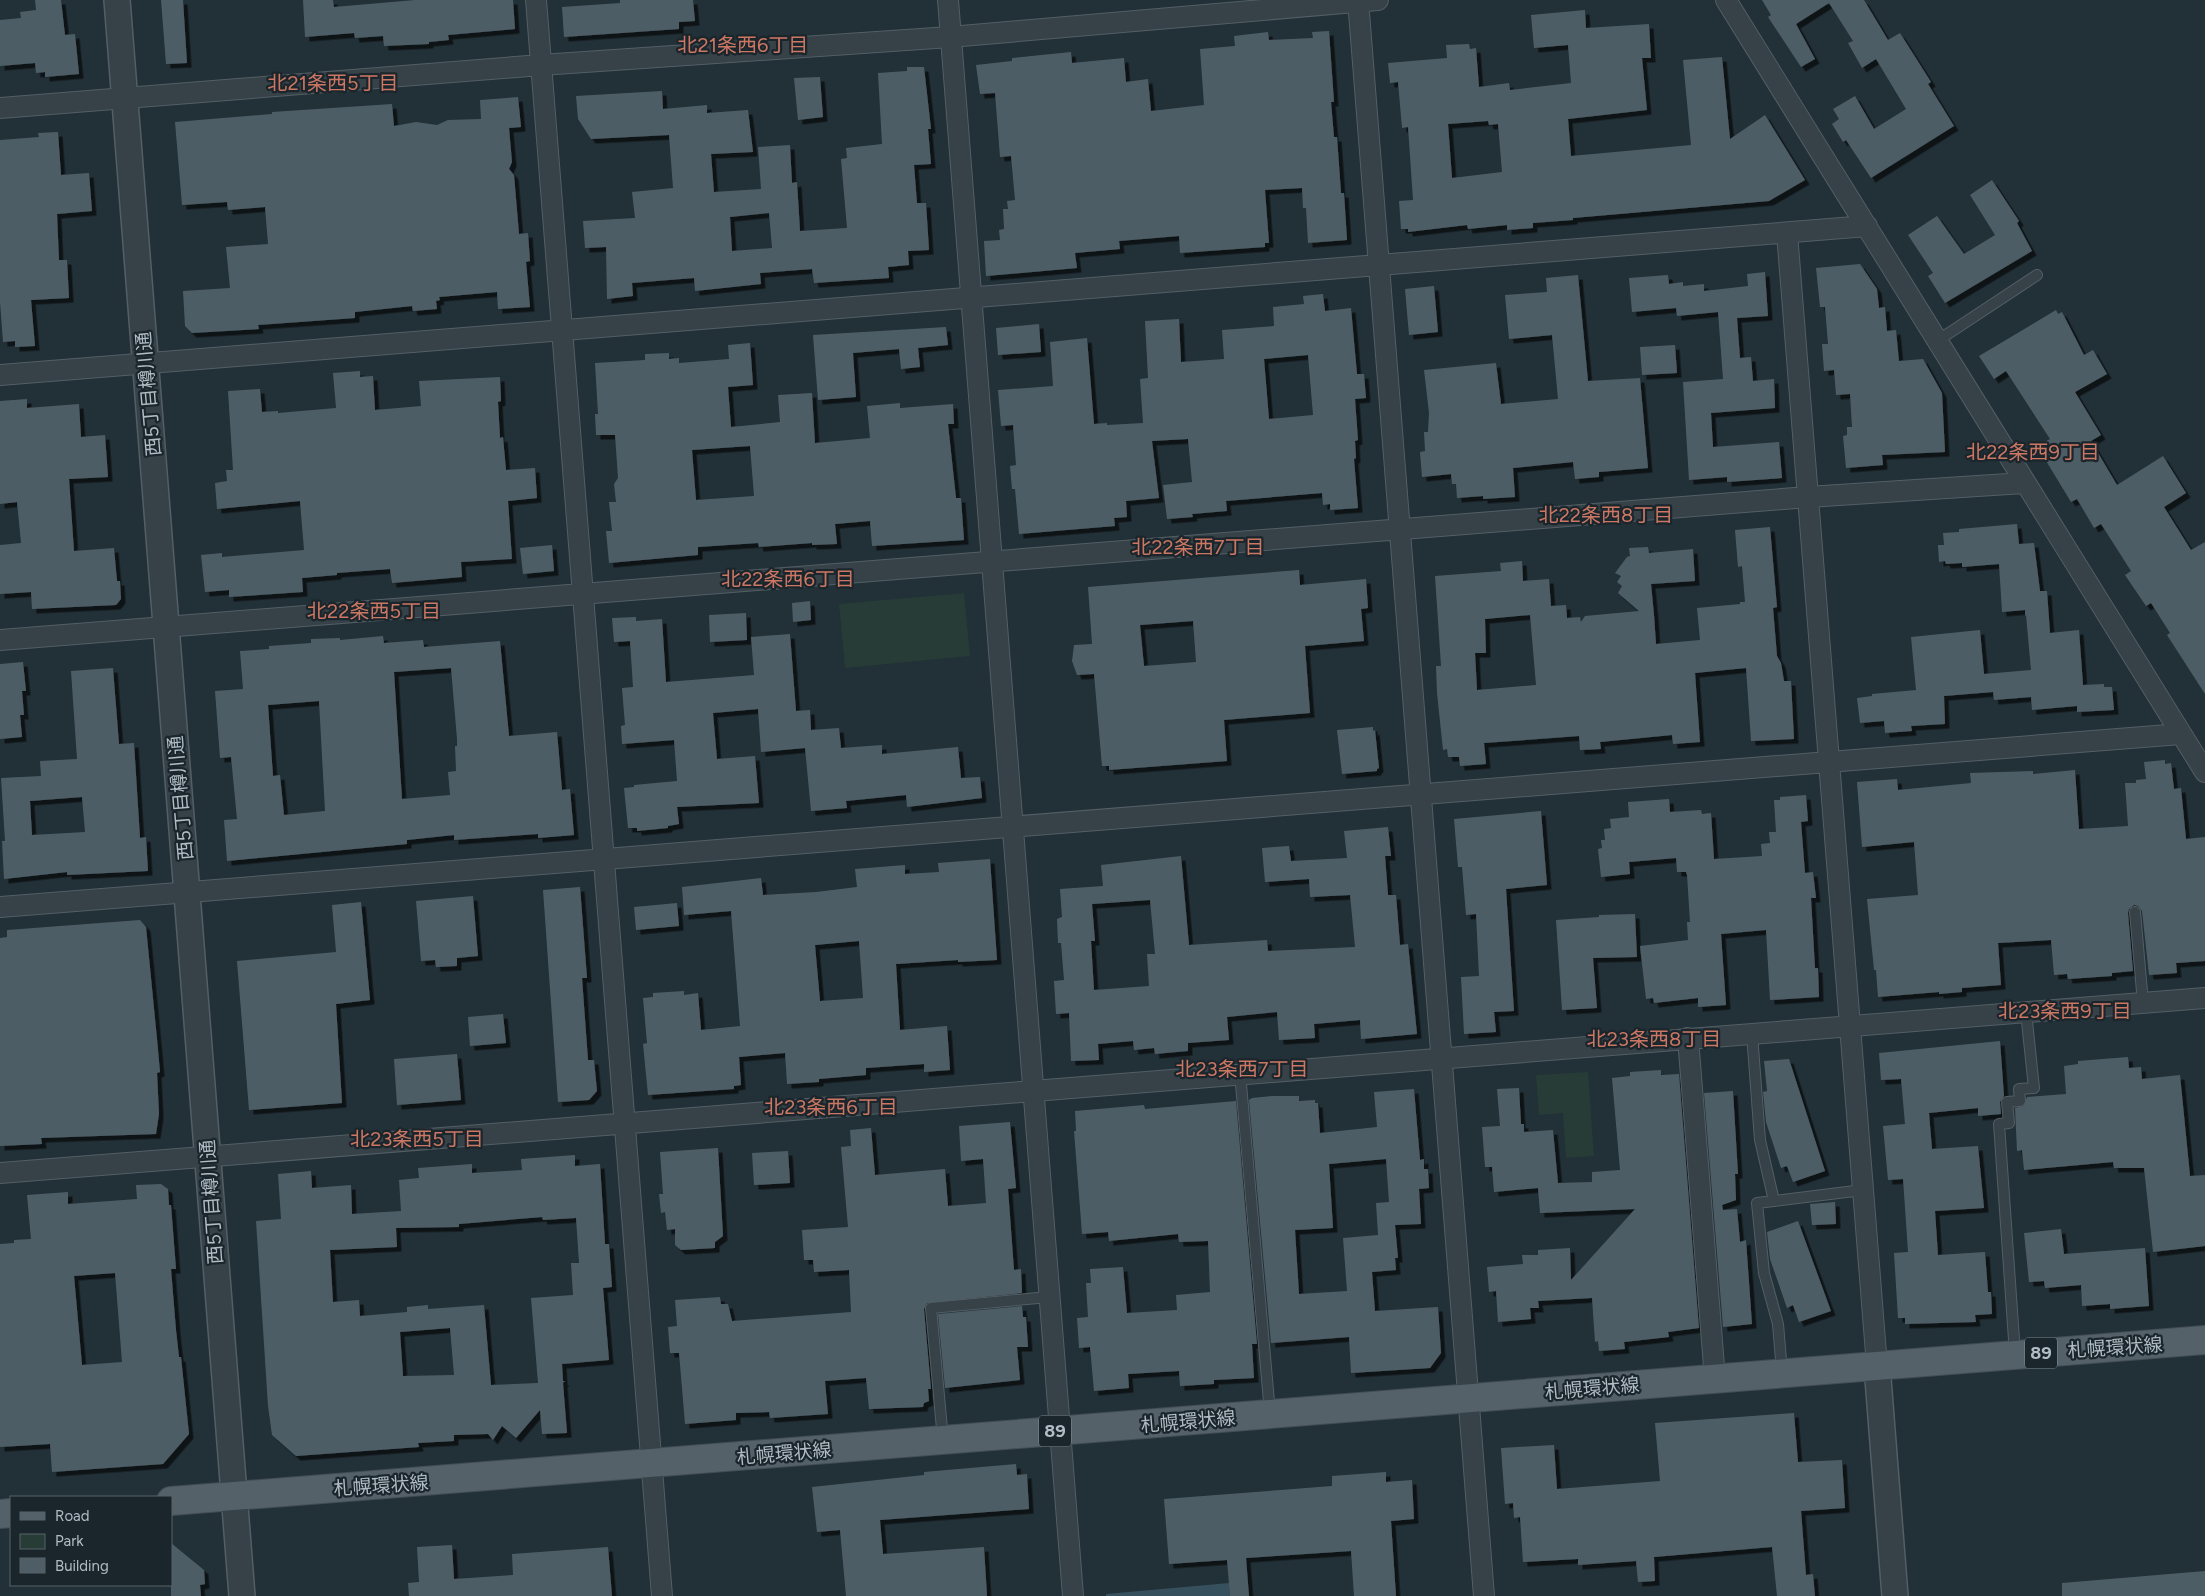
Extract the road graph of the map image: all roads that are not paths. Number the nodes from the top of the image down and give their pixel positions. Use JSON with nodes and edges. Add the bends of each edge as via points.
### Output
{"nodes":[{"id":1,"x":117,"y":0,"type":"edge"},
{"id":2,"x":536,"y":0,"type":"edge"},
{"id":3,"x":948,"y":0,"type":"edge"},
{"id":4,"x":1378,"y":0,"type":"edge"},
{"id":5,"x":1726,"y":0,"type":"edge"},
{"id":6,"x":1358,"y":1,"type":"edge"},
{"id":7,"x":950,"y":37,"type":"junction"},
{"id":8,"x":541,"y":65,"type":"junction"},
{"id":9,"x":124,"y":99,"type":"junction"},
{"id":10,"x":0,"y":108,"type":"edge"},
{"id":11,"x":1867,"y":226,"type":"junction"},
{"id":12,"x":1787,"y":234,"type":"junction"},
{"id":13,"x":1379,"y":265,"type":"junction"},
{"id":14,"x":2037,"y":275,"type":"dead end"},
{"id":15,"x":971,"y":298,"type":"junction"},
{"id":16,"x":562,"y":330,"type":"junction"},
{"id":17,"x":1937,"y":341,"type":"junction"},
{"id":18,"x":146,"y":363,"type":"junction"},
{"id":19,"x":0,"y":375,"type":"edge"},
{"id":20,"x":2024,"y":483,"type":"junction"},
{"id":21,"x":1808,"y":497,"type":"junction"},
{"id":22,"x":1399,"y":529,"type":"junction"},
{"id":23,"x":991,"y":562,"type":"junction"},
{"id":24,"x":583,"y":594,"type":"junction"},
{"id":25,"x":166,"y":628,"type":"junction"},
{"id":26,"x":0,"y":640,"type":"edge"},
{"id":27,"x":2181,"y":734,"type":"junction"},
{"id":28,"x":1829,"y":761,"type":"junction"},
{"id":29,"x":2205,"y":772,"type":"edge"},
{"id":30,"x":1421,"y":793,"type":"junction"},
{"id":31,"x":1011,"y":826,"type":"junction"},
{"id":32,"x":603,"y":858,"type":"junction"},
{"id":33,"x":187,"y":892,"type":"junction"},
{"id":34,"x":0,"y":907,"type":"edge"},
{"id":35,"x":2135,"y":912,"type":"dead end"},
{"id":36,"x":2205,"y":998,"type":"edge"},
{"id":37,"x":2143,"y":1003,"type":"junction"},
{"id":38,"x":2026,"y":1012,"type":"junction"},
{"id":39,"x":1850,"y":1026,"type":"junction"},
{"id":40,"x":1752,"y":1034,"type":"junction"},
{"id":41,"x":1688,"y":1038,"type":"junction"},
{"id":42,"x":1441,"y":1057,"type":"junction"},
{"id":43,"x":1240,"y":1073,"type":"junction"},
{"id":44,"x":1033,"y":1091,"type":"junction"},
{"id":45,"x":624,"y":1123,"type":"junction"},
{"id":46,"x":208,"y":1155,"type":"junction"},
{"id":47,"x":0,"y":1173,"type":"edge"},
{"id":48,"x":1863,"y":1190,"type":"junction"},
{"id":49,"x":1774,"y":1201,"type":"junction"},
{"id":50,"x":1049,"y":1297,"type":"junction"},
{"id":51,"x":2205,"y":1340,"type":"edge"},
{"id":52,"x":2015,"y":1355,"type":"junction"},
{"id":53,"x":1877,"y":1366,"type":"junction"},
{"id":54,"x":1782,"y":1373,"type":"junction"},
{"id":55,"x":1715,"y":1379,"type":"junction"},
{"id":56,"x":1468,"y":1398,"type":"junction"},
{"id":57,"x":1270,"y":1414,"type":"junction"},
{"id":58,"x":1059,"y":1431,"type":"junction"},
{"id":59,"x":943,"y":1440,"type":"junction"},
{"id":60,"x":651,"y":1463,"type":"junction"},
{"id":61,"x":234,"y":1496,"type":"junction"},
{"id":62,"x":172,"y":1501,"type":"edge"},
{"id":63,"x":242,"y":1596,"type":"edge"},
{"id":64,"x":662,"y":1596,"type":"edge"},
{"id":65,"x":1073,"y":1596,"type":"edge"},
{"id":66,"x":1484,"y":1596,"type":"edge"},
{"id":67,"x":1895,"y":1596,"type":"edge"}],
"edges":[{"from":1,"to":9,"type":"street","name":"西5丁目樽川通"},
{"from":2,"to":8,"type":"street"},
{"from":3,"to":7,"type":"street"},
{"from":4,"to":6,"type":"street"},
{"from":5,"to":11,"type":"street"},
{"from":6,"to":7,"type":"street"},
{"from":6,"to":13,"type":"street"},
{"from":7,"to":8,"type":"street"},
{"from":7,"to":15,"type":"street"},
{"from":8,"to":9,"type":"street"},
{"from":8,"to":16,"type":"street"},
{"from":9,"to":10,"type":"street"},
{"from":9,"to":18,"type":"street","name":"西5丁目樽川通"},
{"from":11,"to":12,"type":"street"},
{"from":11,"to":17,"type":"street"},
{"from":12,"to":13,"type":"street"},
{"from":12,"to":21,"type":"street"},
{"from":13,"to":15,"type":"street"},
{"from":13,"to":22,"type":"street"},
{"from":14,"to":17,"type":"lane"},
{"from":15,"to":16,"type":"street"},
{"from":15,"to":23,"type":"street"},
{"from":16,"to":18,"type":"street"},
{"from":16,"to":24,"type":"street"},
{"from":17,"to":20,"type":"street"},
{"from":18,"to":19,"type":"street"},
{"from":18,"to":25,"type":"street","name":"西5丁目樽川通"},
{"from":20,"to":21,"type":"street"},
{"from":20,"to":27,"type":"street"},
{"from":21,"to":22,"type":"street"},
{"from":21,"to":28,"type":"street"},
{"from":22,"to":23,"type":"street"},
{"from":22,"to":30,"type":"street"},
{"from":23,"to":24,"type":"street"},
{"from":23,"to":31,"type":"street"},
{"from":24,"to":25,"type":"street"},
{"from":24,"to":32,"type":"street"},
{"from":25,"to":26,"type":"street"},
{"from":25,"to":33,"type":"street","name":"西5丁目樽川通"},
{"from":27,"to":28,"type":"street"},
{"from":27,"to":29,"type":"street"},
{"from":28,"to":30,"type":"street"},
{"from":28,"to":39,"type":"street"},
{"from":30,"to":31,"type":"street"},
{"from":30,"to":42,"type":"street"},
{"from":31,"to":32,"type":"street"},
{"from":31,"to":44,"type":"street"},
{"from":32,"to":33,"type":"street"},
{"from":32,"to":45,"type":"street"},
{"from":33,"to":34,"type":"street"},
{"from":33,"to":46,"type":"street","name":"西5丁目樽川通"},
{"from":35,"to":37,"type":"lane"},
{"from":36,"to":37,"type":"street"},
{"from":37,"to":38,"type":"street"},
{"from":38,"to":39,"type":"street"},
{"from":38,"to":52,"type":"lane","via":[[2034,1088],[2019,1089],[2020,1101],[2007,1102],[2009,1123],[1998,1124]]},
{"from":39,"to":40,"type":"street"},
{"from":39,"to":48,"type":"street"},
{"from":40,"to":41,"type":"street"},
{"from":40,"to":49,"type":"lane","via":[[1760,1140]]},
{"from":41,"to":42,"type":"street"},
{"from":41,"to":55,"type":"street"},
{"from":42,"to":43,"type":"street"},
{"from":42,"to":56,"type":"street"},
{"from":43,"to":44,"type":"street"},
{"from":43,"to":57,"type":"lane"},
{"from":44,"to":45,"type":"street"},
{"from":44,"to":50,"type":"street"},
{"from":45,"to":46,"type":"street"},
{"from":45,"to":60,"type":"street"},
{"from":46,"to":47,"type":"street"},
{"from":46,"to":61,"type":"street","name":"西5丁目樽川通"},
{"from":48,"to":49,"type":"lane"},
{"from":48,"to":53,"type":"street"},
{"from":49,"to":54,"type":"lane","via":[[1757,1203],[1764,1274],[1778,1324]]},
{"from":50,"to":58,"type":"street"},
{"from":50,"to":59,"type":"lane","via":[[931,1308]]},
{"from":51,"to":52,"type":"main road","name":"札幌環状線","number":"89"},
{"from":52,"to":53,"type":"main road","name":"札幌環状線","number":"89"},
{"from":53,"to":54,"type":"main road","name":"札幌環状線","number":"89"},
{"from":53,"to":67,"type":"street"},
{"from":54,"to":55,"type":"main road","name":"札幌環状線","number":"89"},
{"from":55,"to":56,"type":"main road","name":"札幌環状線","number":"89"},
{"from":56,"to":57,"type":"main road","name":"札幌環状線","number":"89"},
{"from":56,"to":66,"type":"street"},
{"from":57,"to":58,"type":"main road","name":"札幌環状線","number":"89"},
{"from":58,"to":59,"type":"main road","name":"札幌環状線","number":"89"},
{"from":58,"to":65,"type":"street"},
{"from":59,"to":60,"type":"main road","name":"札幌環状線","number":"89"},
{"from":60,"to":61,"type":"main road","name":"札幌環状線","number":"89"},
{"from":60,"to":64,"type":"street"},
{"from":61,"to":62,"type":"main road","name":"札幌環状線","number":"89"},
{"from":61,"to":63,"type":"street","name":"西5丁目樽川通"}]}
